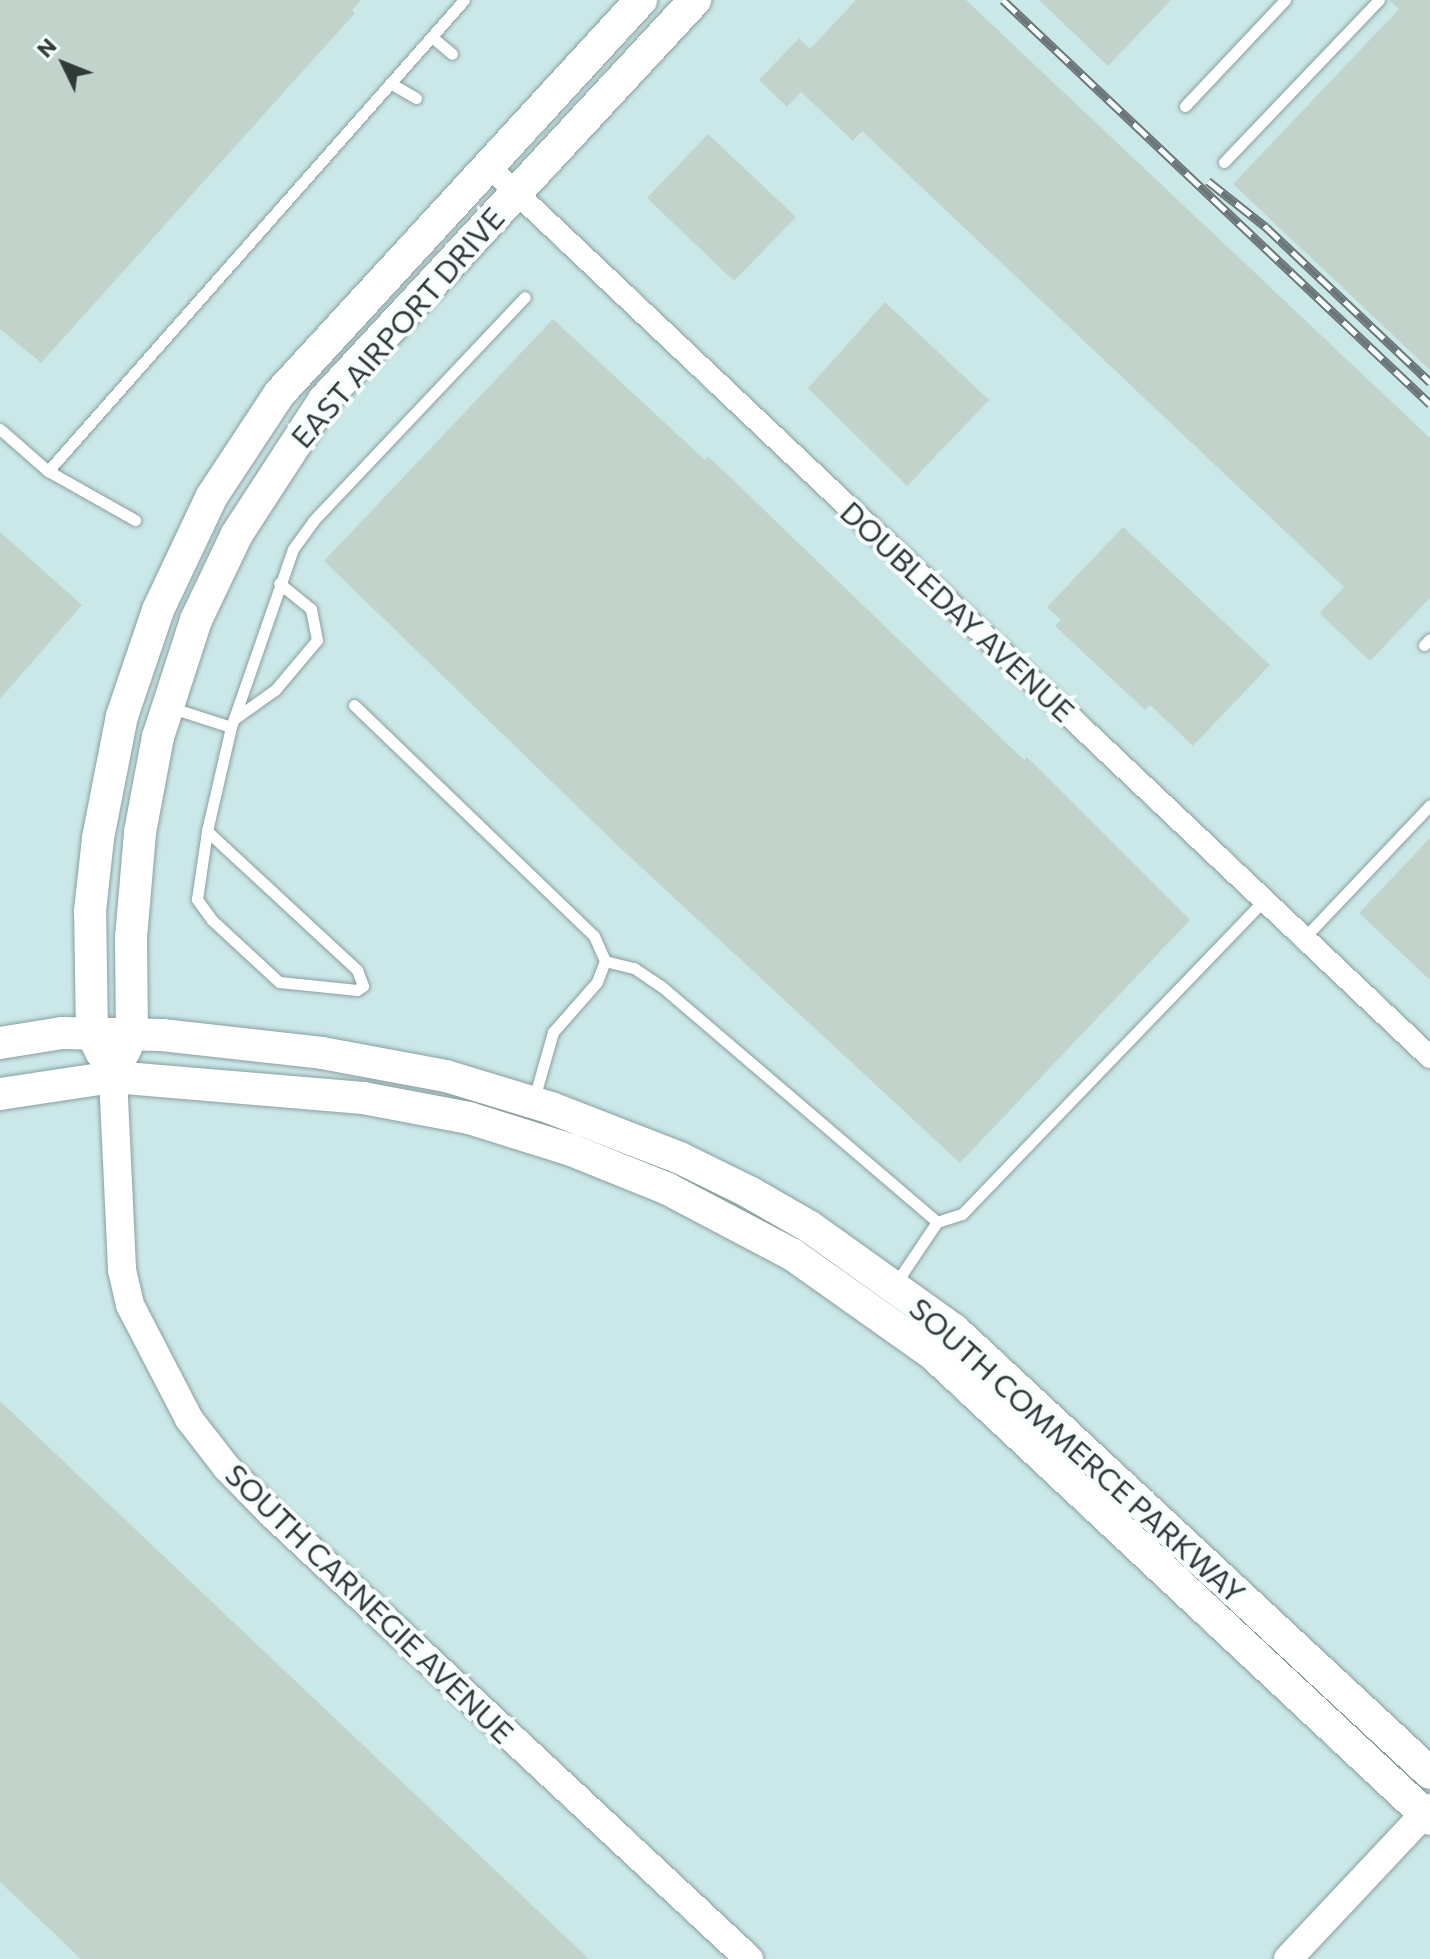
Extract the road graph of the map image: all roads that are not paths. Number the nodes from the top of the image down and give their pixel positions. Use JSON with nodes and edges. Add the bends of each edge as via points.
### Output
{"nodes":[{"id":1,"x":464,"y":0,"type":"edge"},
{"id":2,"x":641,"y":0,"type":"edge"},
{"id":3,"x":695,"y":0,"type":"edge"},
{"id":4,"x":1285,"y":0,"type":"edge"},
{"id":5,"x":1379,"y":0,"type":"edge"},
{"id":6,"x":432,"y":37,"type":"junction"},
{"id":7,"x":452,"y":54,"type":"dead end"},
{"id":8,"x":390,"y":83,"type":"junction"},
{"id":9,"x":416,"y":98,"type":"dead end"},
{"id":10,"x":1185,"y":106,"type":"dead end"},
{"id":11,"x":1224,"y":162,"type":"dead end"},
{"id":12,"x":487,"y":165,"type":"junction"},
{"id":13,"x":515,"y":191,"type":"junction"},
{"id":14,"x":525,"y":297,"type":"dead end"},
{"id":15,"x":0,"y":429,"type":"edge"},
{"id":16,"x":48,"y":471,"type":"junction"},
{"id":17,"x":135,"y":520,"type":"dead end"},
{"id":18,"x":279,"y":583,"type":"junction"},
{"id":19,"x":354,"y":705,"type":"dead end"},
{"id":20,"x":168,"y":706,"type":"junction"},
{"id":21,"x":232,"y":723,"type":"junction"},
{"id":22,"x":1430,"y":805,"type":"edge"},
{"id":23,"x":207,"y":831,"type":"junction"},
{"id":24,"x":1264,"y":900,"type":"junction"},
{"id":25,"x":1304,"y":938,"type":"junction"},
{"id":26,"x":605,"y":961,"type":"junction"},
{"id":27,"x":92,"y":1033,"type":"junction"},
{"id":28,"x":132,"y":1034,"type":"junction"},
{"id":29,"x":0,"y":1043,"type":"edge"},
{"id":30,"x":1430,"y":1057,"type":"edge"},
{"id":31,"x":113,"y":1077,"type":"junction"},
{"id":32,"x":0,"y":1094,"type":"edge"},
{"id":33,"x":532,"y":1102,"type":"junction"},
{"id":34,"x":937,"y":1222,"type":"junction"},
{"id":35,"x":895,"y":1285,"type":"junction"},
{"id":36,"x":1430,"y":1773,"type":"edge"},
{"id":37,"x":1428,"y":1814,"type":"edge"},
{"id":38,"x":749,"y":1959,"type":"edge"},
{"id":39,"x":1288,"y":1959,"type":"edge"}],
"edges":[{"from":1,"to":6,"type":"lane"},
{"from":2,"to":12,"type":"main road","name":"EAST AIRPORT DRIVE"},
{"from":3,"to":13,"type":"main road","name":"EAST AIRPORT DRIVE"},
{"from":4,"to":10,"type":"lane"},
{"from":5,"to":11,"type":"lane"},
{"from":6,"to":7,"type":"lane"},
{"from":6,"to":8,"type":"lane"},
{"from":8,"to":9,"type":"lane"},
{"from":8,"to":16,"type":"lane"},
{"from":12,"to":13,"type":"street","name":"DOUBLEDAY AVENUE"},
{"from":12,"to":27,"type":"main road","name":"EAST AIRPORT DRIVE","via":[[280,393],[212,496],[158,610],[122,716],[98,838],[90,911]]},
{"from":13,"to":20,"type":"main road","name":"EAST AIRPORT DRIVE","via":[[342,380],[279,464],[196,620]]},
{"from":13,"to":24,"type":"street","name":"DOUBLEDAY AVENUE"},
{"from":14,"to":18,"type":"lane","via":[[313,521],[293,549]]},
{"from":15,"to":16,"type":"lane"},
{"from":16,"to":17,"type":"lane"},
{"from":18,"to":21,"type":"lane"},
{"from":18,"to":21,"type":"lane","via":[[311,609],[317,640],[275,690]]},
{"from":19,"to":26,"type":"lane","via":[[594,936]]},
{"from":20,"to":21,"type":"lane"},
{"from":20,"to":28,"type":"main road","name":"EAST AIRPORT DRIVE","via":[[140,832],[131,938]]},
{"from":21,"to":23,"type":"lane"},
{"from":22,"to":25,"type":"lane"},
{"from":23,"to":23,"type":"lane","via":[[197,899],[212,920],[279,982],[357,990],[363,986],[357,970]]},
{"from":24,"to":25,"type":"street","name":"DOUBLEDAY AVENUE"},
{"from":24,"to":34,"type":"lane","via":[[962,1214]]},
{"from":25,"to":30,"type":"street","name":"DOUBLEDAY AVENUE"},
{"from":26,"to":33,"type":"lane","via":[[597,982],[553,1032]]},
{"from":26,"to":34,"type":"lane","via":[[634,968],[661,986]]},
{"from":27,"to":28,"type":"main road","name":"SOUTH COMMERCE PARKWAY"},
{"from":27,"to":29,"type":"main road"},
{"from":27,"to":31,"type":"main road","name":"EAST AIRPORT DRIVE"},
{"from":28,"to":31,"type":"main road","name":"EAST AIRPORT DRIVE"},
{"from":28,"to":33,"type":"main road","name":"SOUTH COMMERCE PARKWAY","via":[[322,1053],[446,1076]]},
{"from":31,"to":32,"type":"main road"},
{"from":31,"to":37,"type":"main road","name":"SOUTH COMMERCE PARKWAY","via":[[348,1096],[469,1118],[571,1150],[668,1189],[793,1255],[934,1355]]},
{"from":31,"to":38,"type":"street","name":"SOUTH CARNEGIE AVENUE","via":[[122,1270],[130,1305],[189,1419],[273,1515]]},
{"from":33,"to":35,"type":"main road","name":"SOUTH COMMERCE PARKWAY","via":[[680,1158],[749,1192]]},
{"from":34,"to":35,"type":"lane"},
{"from":35,"to":36,"type":"main road","name":"SOUTH COMMERCE PARKWAY","via":[[954,1330]]},
{"from":37,"to":39,"type":"street"}]}
